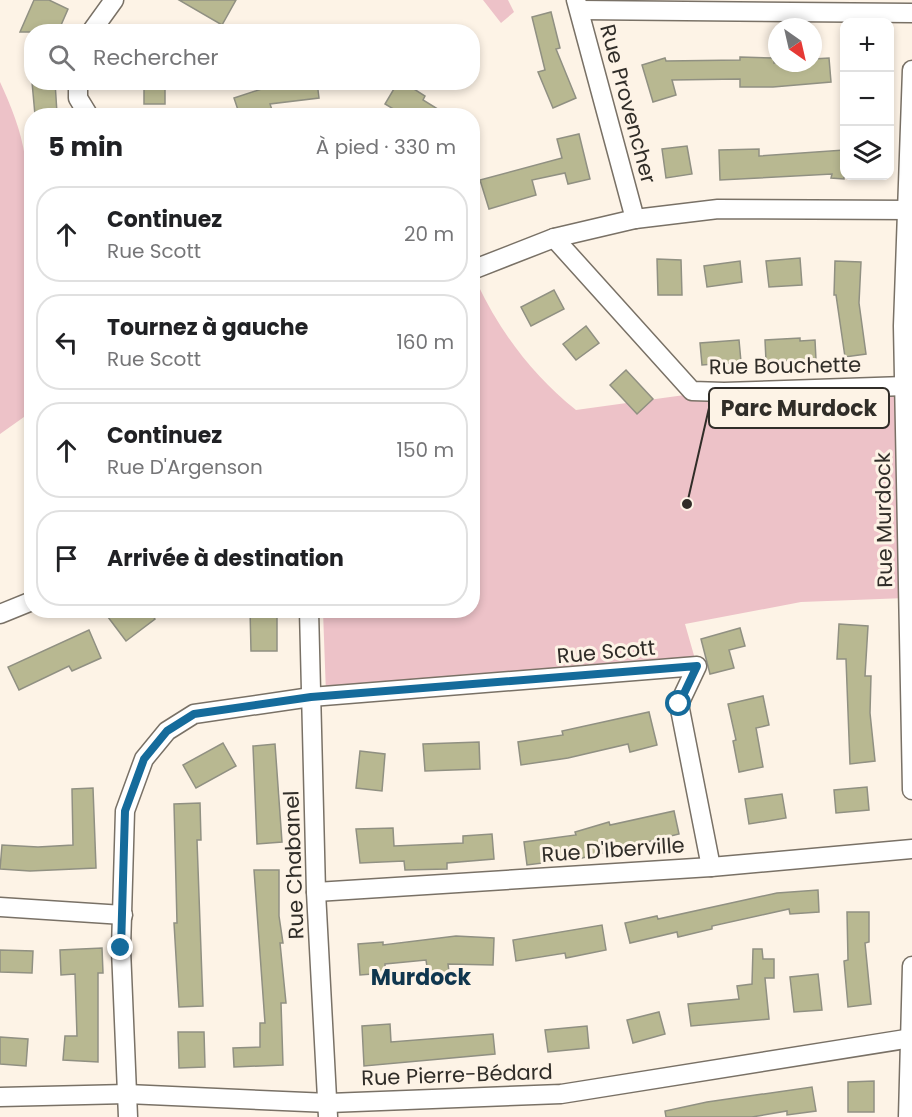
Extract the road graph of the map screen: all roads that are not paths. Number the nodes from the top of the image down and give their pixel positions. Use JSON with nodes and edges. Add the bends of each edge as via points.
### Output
{"nodes":[{"id":1,"x":114,"y":0,"type":"edge"},
{"id":2,"x":578,"y":5,"type":"edge"},
{"id":3,"x":912,"y":13,"type":"edge"},
{"id":4,"x":97,"y":24,"type":"edge"},
{"id":5,"x":912,"y":70,"type":"edge"},
{"id":6,"x":78,"y":90,"type":"edge"},
{"id":7,"x":84,"y":108,"type":"edge"},
{"id":8,"x":909,"y":210,"type":"edge"},
{"id":9,"x":635,"y":219,"type":"junction"},
{"id":10,"x":554,"y":238,"type":"junction"},
{"id":11,"x":480,"y":267,"type":"edge"},
{"id":12,"x":905,"y":386,"type":"junction"},
{"id":13,"x":24,"y":605,"type":"edge"},
{"id":14,"x":0,"y":614,"type":"edge"},
{"id":15,"x":309,"y":618,"type":"edge"},
{"id":16,"x":311,"y":697,"type":"junction"},
{"id":17,"x":912,"y":790,"type":"edge"},
{"id":18,"x":912,"y":849,"type":"edge"},
{"id":19,"x":711,"y":867,"type":"junction"},
{"id":20,"x":316,"y":892,"type":"junction"},
{"id":21,"x":0,"y":907,"type":"edge"},
{"id":22,"x":123,"y":915,"type":"junction"},
{"id":23,"x":912,"y":966,"type":"edge"},
{"id":24,"x":912,"y":1038,"type":"edge"},
{"id":25,"x":127,"y":1094,"type":"junction"},
{"id":26,"x":0,"y":1097,"type":"edge"},
{"id":27,"x":328,"y":1110,"type":"edge"},
{"id":28,"x":128,"y":1117,"type":"edge"},
{"id":29,"x":908,"y":1117,"type":"edge"}],
"edges":[{"from":1,"to":4,"type":"street"},
{"from":2,"to":3,"type":"street"},
{"from":2,"to":9,"type":"street","name":"Rue Provencher"},
{"from":5,"to":8,"type":"street","name":"Rue Murdock"},
{"from":6,"to":7,"type":"street"},
{"from":8,"to":9,"type":"street","via":[[718,209]]},
{"from":8,"to":12,"type":"street","name":"Rue Murdock","via":[[903,326]]},
{"from":9,"to":10,"type":"street"},
{"from":10,"to":11,"type":"street"},
{"from":10,"to":12,"type":"street","name":"Rue Bouchette","via":[[692,391]]},
{"from":12,"to":17,"type":"street","name":"Rue Murdock"},
{"from":13,"to":14,"type":"street"},
{"from":15,"to":16,"type":"street","name":"Rue Chabanel"},
{"from":16,"to":19,"type":"street","name":"Rue Scott","via":[[697,666],[679,704]]},
{"from":16,"to":20,"type":"street","name":"Rue Chabanel"},
{"from":16,"to":22,"type":"street","via":[[194,714],[167,731],[144,759],[125,811]]},
{"from":18,"to":19,"type":"street","name":"Rue D'Iberville"},
{"from":19,"to":20,"type":"street","name":"Rue D'Iberville"},
{"from":20,"to":27,"type":"street","name":"Rue Chabanel"},
{"from":21,"to":22,"type":"street"},
{"from":22,"to":25,"type":"street"},
{"from":23,"to":24,"type":"street"},
{"from":24,"to":27,"type":"street","name":"Rue Pierre-Bédard","via":[[561,1094]]},
{"from":24,"to":29,"type":"street"},
{"from":25,"to":26,"type":"street","name":"Rue Pierre-Bédard"},
{"from":25,"to":27,"type":"street","name":"Rue Pierre-Bédard"},
{"from":25,"to":28,"type":"street"}]}
